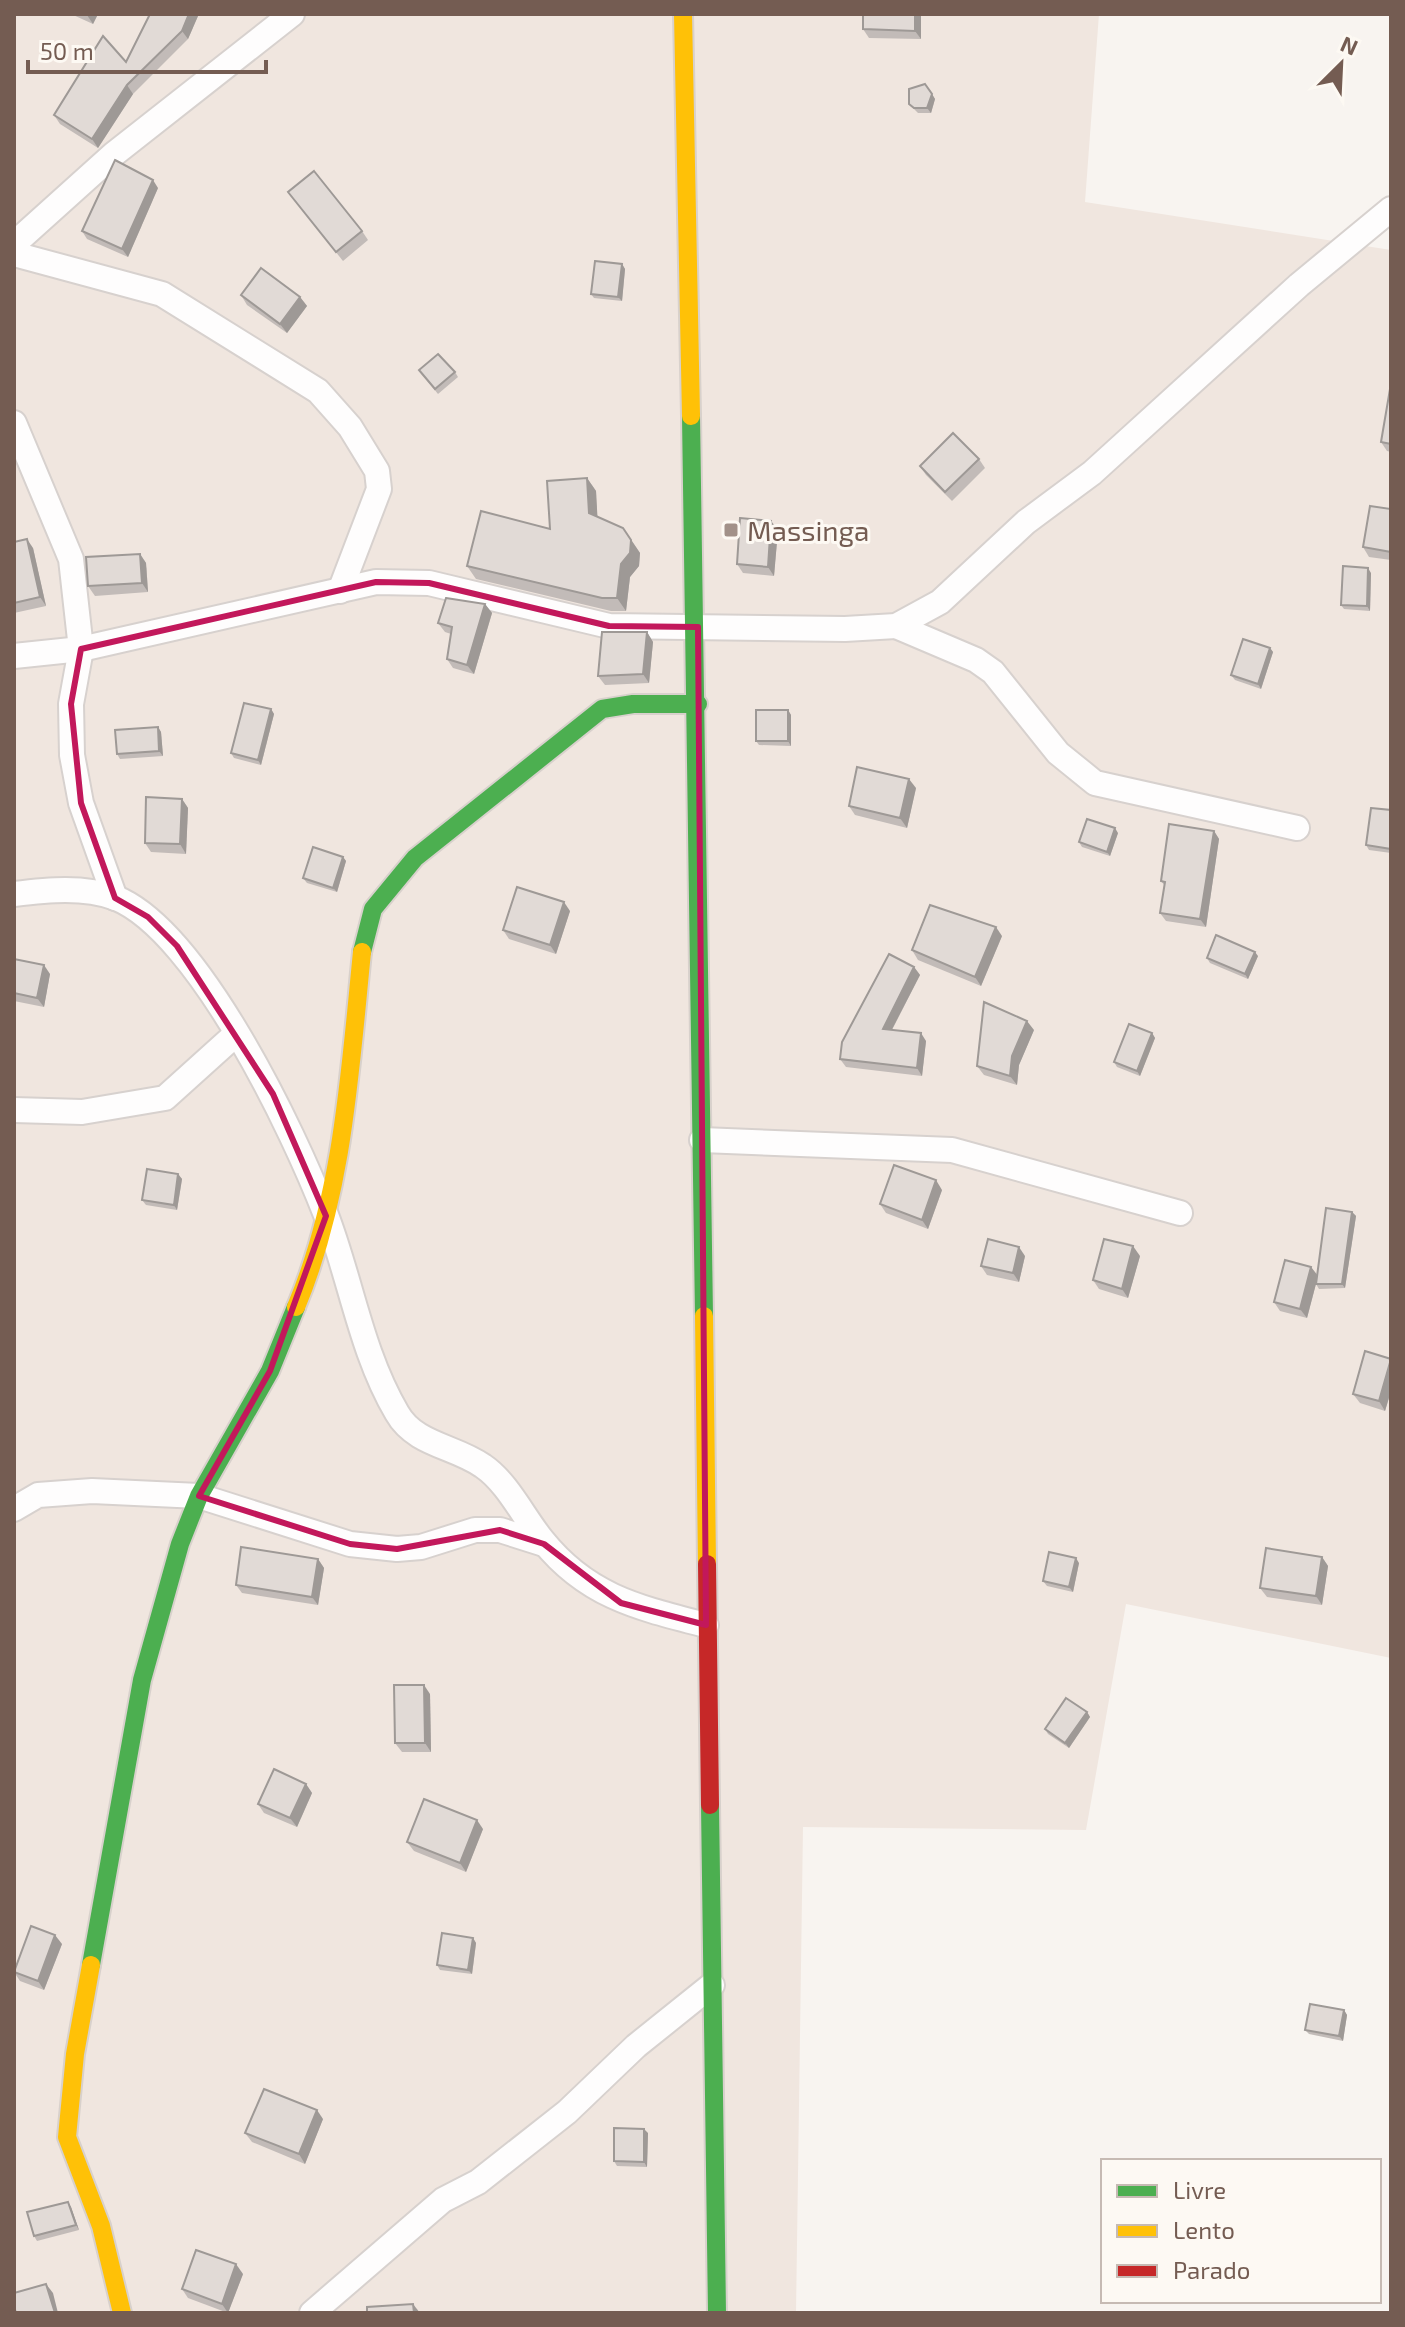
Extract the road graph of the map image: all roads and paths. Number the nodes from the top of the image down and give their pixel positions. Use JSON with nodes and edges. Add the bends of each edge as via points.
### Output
{"nodes":[{"id":1,"x":292,"y":14,"type":"edge"},
{"id":2,"x":683,"y":14,"type":"edge"},
{"id":3,"x":1391,"y":209,"type":"edge"},
{"id":4,"x":14,"y":244,"type":"edge"},
{"id":5,"x":14,"y":254,"type":"edge"},
{"id":6,"x":14,"y":423,"type":"edge"},
{"id":7,"x":340,"y":591,"type":"junction"},
{"id":8,"x":896,"y":626,"type":"junction"},
{"id":9,"x":698,"y":627,"type":"junction"},
{"id":10,"x":81,"y":649,"type":"junction"},
{"id":11,"x":14,"y":656,"type":"edge"},
{"id":12,"x":698,"y":704,"type":"junction"},
{"id":13,"x":1297,"y":828,"type":"dead end"},
{"id":14,"x":14,"y":894,"type":"edge"},
{"id":15,"x":115,"y":898,"type":"junction"},
{"id":16,"x":236,"y":1034,"type":"junction"},
{"id":17,"x":14,"y":1110,"type":"edge"},
{"id":18,"x":702,"y":1140,"type":"junction"},
{"id":19,"x":1180,"y":1213,"type":"dead end"},
{"id":20,"x":326,"y":1216,"type":"junction"},
{"id":21,"x":199,"y":1496,"type":"junction"},
{"id":22,"x":14,"y":1509,"type":"edge"},
{"id":23,"x":544,"y":1544,"type":"junction"},
{"id":24,"x":706,"y":1625,"type":"junction"},
{"id":25,"x":712,"y":1985,"type":"junction"},
{"id":26,"x":122,"y":2313,"type":"edge"},
{"id":27,"x":312,"y":2313,"type":"edge"},
{"id":28,"x":717,"y":2313,"type":"edge"}],
"edges":[{"from":1,"to":4,"type":"street","via":[[114,154]]},
{"from":2,"to":9,"type":"street"},
{"from":3,"to":8,"type":"street","via":[[940,602]]},
{"from":5,"to":7,"type":"street","via":[[162,294],[318,391],[350,427],[377,471],[379,489]]},
{"from":6,"to":10,"type":"street","via":[[71,559]]},
{"from":7,"to":9,"type":"street","via":[[376,582],[429,583],[609,626]]},
{"from":7,"to":10,"type":"street"},
{"from":8,"to":9,"type":"street"},
{"from":8,"to":13,"type":"street","via":[[993,672],[1058,753],[1095,783]]},
{"from":9,"to":12,"type":"street"},
{"from":10,"to":11,"type":"street"},
{"from":10,"to":15,"type":"street","via":[[71,704],[72,755],[81,803]]},
{"from":12,"to":18,"type":"street"},
{"from":12,"to":20,"type":"street","via":[[602,709],[415,858],[373,909],[363,939],[347,1103]]},
{"from":14,"to":15,"type":"street","via":[[62,889]]},
{"from":15,"to":16,"type":"street","via":[[148,917],[177,946]]},
{"from":16,"to":17,"type":"street","via":[[165,1098],[82,1112]]},
{"from":16,"to":20,"type":"street","via":[[273,1094]]},
{"from":18,"to":19,"type":"street","via":[[952,1150]]},
{"from":18,"to":24,"type":"street"},
{"from":20,"to":21,"type":"street","via":[[270,1371]]},
{"from":20,"to":23,"type":"street","via":[[376,1371],[399,1417],[418,1436],[485,1466]]},
{"from":21,"to":22,"type":"street","via":[[65,1493],[38,1495]]},
{"from":21,"to":23,"type":"street","via":[[350,1544],[421,1547],[475,1530],[500,1530]]},
{"from":21,"to":26,"type":"street","via":[[142,1680],[73,2067],[67,2137],[101,2226]]},
{"from":23,"to":24,"type":"street","via":[[588,1583],[621,1603]]},
{"from":24,"to":25,"type":"street"},
{"from":25,"to":27,"type":"street","via":[[636,2046],[567,2112],[478,2182],[443,2200]]},
{"from":25,"to":28,"type":"street"}]}
